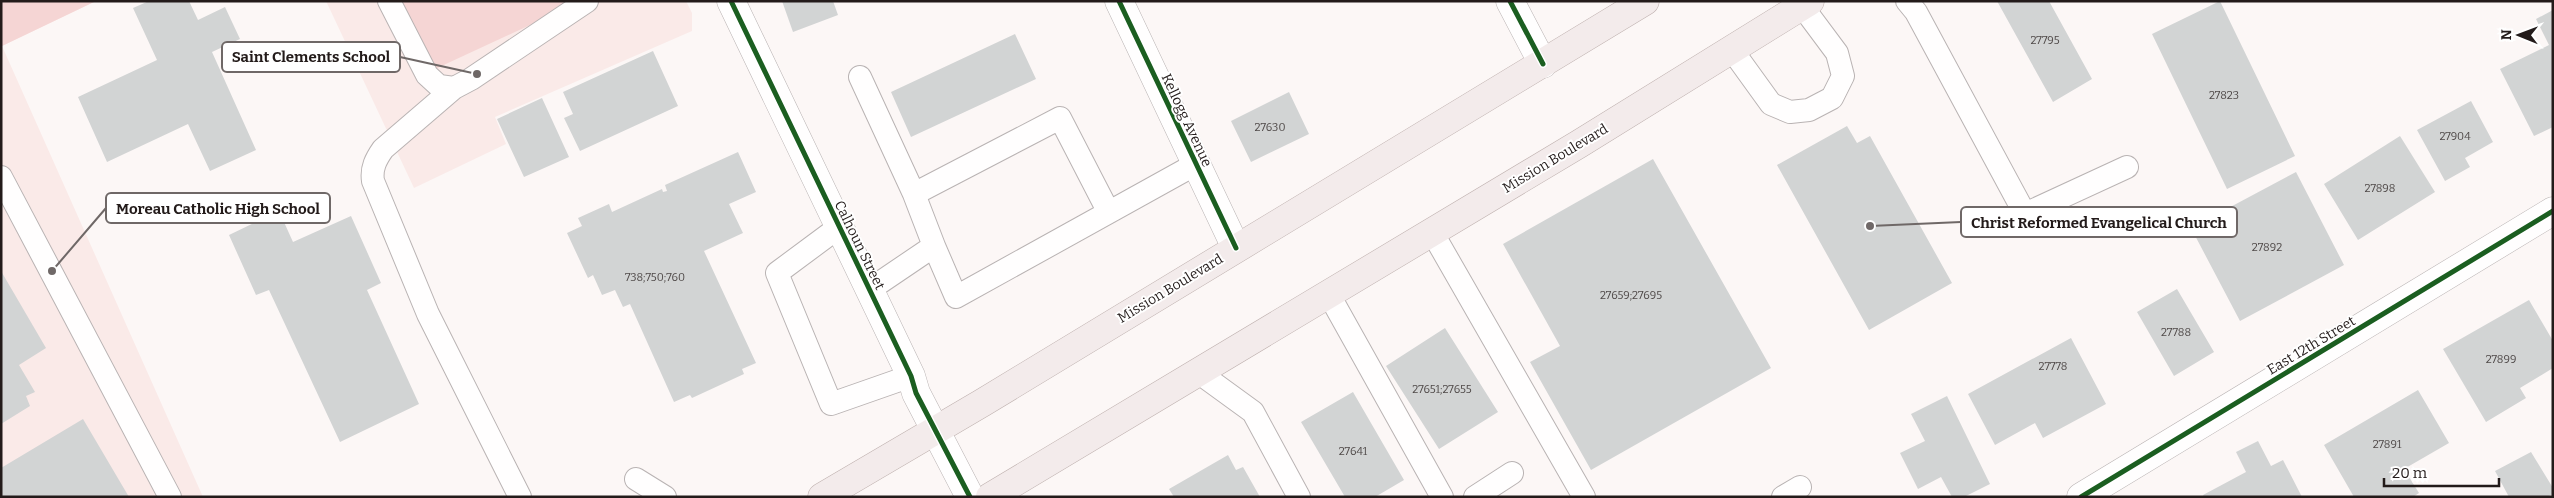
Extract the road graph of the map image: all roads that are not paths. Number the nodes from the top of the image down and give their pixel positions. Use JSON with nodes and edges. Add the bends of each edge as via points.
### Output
{"nodes":[{"id":1,"x":389,"y":1,"type":"edge"},
{"id":2,"x":587,"y":1,"type":"edge"},
{"id":3,"x":731,"y":1,"type":"edge"},
{"id":4,"x":1119,"y":1,"type":"edge"},
{"id":5,"x":1510,"y":1,"type":"edge"},
{"id":6,"x":1645,"y":1,"type":"edge"},
{"id":7,"x":1907,"y":1,"type":"edge"},
{"id":8,"x":1806,"y":4,"type":"edge"},
{"id":9,"x":1732,"y":50,"type":"junction"},
{"id":10,"x":1543,"y":64,"type":"junction"},
{"id":11,"x":860,"y":77,"type":"dead end"},
{"id":12,"x":454,"y":88,"type":"junction"},
{"id":13,"x":1196,"y":164,"type":"junction"},
{"id":14,"x":2127,"y":166,"type":"dead end"},
{"id":15,"x":1,"y":177,"type":"edge"},
{"id":16,"x":914,"y":194,"type":"junction"},
{"id":17,"x":1108,"y":211,"type":"junction"},
{"id":18,"x":2550,"y":218,"type":"edge"},
{"id":19,"x":839,"y":227,"type":"junction"},
{"id":20,"x":1432,"y":232,"type":"junction"},
{"id":21,"x":934,"y":246,"type":"junction"},
{"id":22,"x":1236,"y":248,"type":"junction"},
{"id":23,"x":869,"y":290,"type":"junction"},
{"id":24,"x":1328,"y":294,"type":"junction"},
{"id":25,"x":1198,"y":372,"type":"junction"},
{"id":26,"x":911,"y":376,"type":"junction"},
{"id":27,"x":936,"y":428,"type":"junction"},
{"id":28,"x":1512,"y":474,"type":"dead end"},
{"id":29,"x":636,"y":479,"type":"dead end"},
{"id":30,"x":170,"y":497,"type":"edge"},
{"id":31,"x":520,"y":497,"type":"edge"},
{"id":32,"x":665,"y":497,"type":"edge"},
{"id":33,"x":822,"y":497,"type":"edge"},
{"id":34,"x":970,"y":497,"type":"edge"},
{"id":35,"x":990,"y":497,"type":"edge"},
{"id":36,"x":1299,"y":497,"type":"edge"},
{"id":37,"x":1442,"y":497,"type":"edge"},
{"id":38,"x":1475,"y":497,"type":"edge"},
{"id":39,"x":1584,"y":497,"type":"edge"},
{"id":40,"x":2080,"y":497,"type":"edge"}],
"edges":[{"from":1,"to":12,"type":"lane","via":[[427,75],[439,86]]},
{"from":2,"to":12,"type":"lane"},
{"from":3,"to":19,"type":"street","name":"Calhoun Street"},
{"from":4,"to":13,"type":"street","name":"Kellogg Avenue"},
{"from":5,"to":10,"type":"street"},
{"from":6,"to":10,"type":"main road","name":"Mission Boulevard"},
{"from":7,"to":14,"type":"lane","via":[[1916,12],[2025,214]]},
{"from":8,"to":9,"type":"main road","name":"Mission Boulevard"},
{"from":8,"to":9,"type":"lane","via":[[1837,53],[1843,76],[1832,98],[1809,110],[1790,112],[1771,104]]},
{"from":9,"to":20,"type":"main road","name":"Mission Boulevard"},
{"from":10,"to":22,"type":"main road","name":"Mission Boulevard"},
{"from":11,"to":16,"type":"lane"},
{"from":12,"to":31,"type":"lane","via":[[383,149],[376,158],[373,181],[428,314]]},
{"from":13,"to":17,"type":"lane"},
{"from":13,"to":22,"type":"street","name":"Kellogg Avenue"},
{"from":15,"to":30,"type":"lane"},
{"from":16,"to":17,"type":"lane","via":[[1060,118]]},
{"from":16,"to":21,"type":"lane"},
{"from":17,"to":21,"type":"lane","via":[[956,297]]},
{"from":18,"to":40,"type":"street","name":"East 12th Street"},
{"from":19,"to":23,"type":"street","name":"Calhoun Street"},
{"from":19,"to":26,"type":"lane","via":[[777,273],[830,404]]},
{"from":20,"to":24,"type":"main road","name":"Mission Boulevard"},
{"from":20,"to":39,"type":"lane"},
{"from":21,"to":23,"type":"lane"},
{"from":22,"to":27,"type":"main road","name":"Mission Boulevard"},
{"from":23,"to":26,"type":"street","name":"Calhoun Street"},
{"from":24,"to":25,"type":"main road","name":"Mission Boulevard"},
{"from":24,"to":37,"type":"lane"},
{"from":25,"to":35,"type":"main road","name":"Mission Boulevard"},
{"from":25,"to":36,"type":"lane","via":[[1253,412]]},
{"from":26,"to":27,"type":"street","name":"Calhoun Street","via":[[916,393]]},
{"from":27,"to":33,"type":"main road","name":"Mission Boulevard"},
{"from":27,"to":34,"type":"street","name":"Calhoun Street"},
{"from":28,"to":38,"type":"lane"},
{"from":29,"to":32,"type":"lane"}]}
